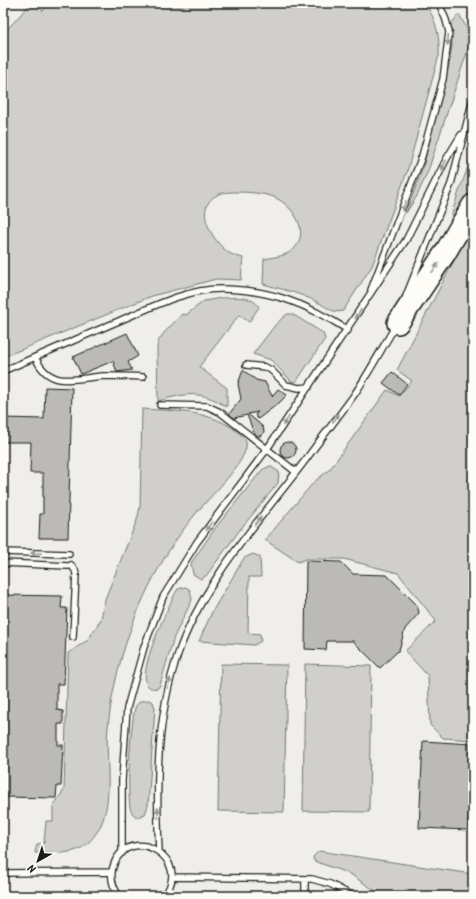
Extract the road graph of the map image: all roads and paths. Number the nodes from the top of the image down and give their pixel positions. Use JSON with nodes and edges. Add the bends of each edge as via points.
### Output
{"nodes":[{"id":1,"x":439,"y":3,"type":"edge"},
{"id":2,"x":463,"y":3,"type":"edge"},
{"id":3,"x":473,"y":6,"type":"edge"},
{"id":4,"x":473,"y":98,"type":"edge"},
{"id":5,"x":464,"y":131,"type":"junction"},
{"id":6,"x":473,"y":205,"type":"edge"},
{"id":7,"x":369,"y":297,"type":"junction"},
{"id":8,"x":398,"y":323,"type":"junction"},
{"id":9,"x":348,"y":330,"type":"junction"},
{"id":10,"x":35,"y":358,"type":"junction"},
{"id":11,"x":246,"y":365,"type":"dead end"},
{"id":12,"x":3,"y":372,"type":"edge"},
{"id":13,"x":143,"y":377,"type":"dead end"},
{"id":14,"x":309,"y":387,"type":"junction"},
{"id":15,"x":160,"y":405,"type":"dead end"},
{"id":16,"x":267,"y":449,"type":"junction"},
{"id":17,"x":296,"y":472,"type":"junction"},
{"id":18,"x":3,"y":552,"type":"edge"},
{"id":19,"x":69,"y":554,"type":"dead end"},
{"id":20,"x":3,"y":563,"type":"edge"},
{"id":21,"x":73,"y":637,"type":"dead end"},
{"id":22,"x":122,"y":852,"type":"junction"},
{"id":23,"x":159,"y":852,"type":"junction"},
{"id":24,"x":112,"y":872,"type":"junction"},
{"id":25,"x":3,"y":873,"type":"edge"},
{"id":26,"x":172,"y":877,"type":"junction"},
{"id":27,"x":305,"y":879,"type":"junction"},
{"id":28,"x":119,"y":896,"type":"edge"},
{"id":29,"x":164,"y":896,"type":"edge"},
{"id":30,"x":305,"y":896,"type":"edge"},
{"id":31,"x":354,"y":896,"type":"edge"}],
"edges":[{"from":1,"to":7,"type":"lane","one_way":true,"via":[[449,32],[443,79],[422,156]]},
{"from":2,"to":3,"type":"path"},
{"from":4,"to":5,"type":"lane"},
{"from":5,"to":7,"type":"lane","one_way":true,"via":[[447,158],[406,240]]},
{"from":5,"to":8,"type":"lane","via":[[452,184],[409,284]]},
{"from":8,"to":6,"type":"highway","one_way":true,"via":[[445,253]]},
{"from":7,"to":9,"type":"lane","one_way":true},
{"from":17,"to":8,"type":"lane","one_way":true,"via":[[354,394]]},
{"from":9,"to":10,"type":"lane","via":[[313,309],[283,298],[242,290],[219,289],[158,304]]},
{"from":9,"to":14,"type":"lane"},
{"from":10,"to":12,"type":"lane"},
{"from":10,"to":13,"type":"lane","via":[[42,369],[58,380],[103,376]]},
{"from":11,"to":14,"type":"lane","via":[[271,370],[286,385]]},
{"from":14,"to":16,"type":"lane","one_way":true},
{"from":15,"to":16,"type":"lane","via":[[213,408]]},
{"from":16,"to":17,"type":"lane"},
{"from":16,"to":22,"type":"lane","one_way":true,"via":[[197,542],[172,580],[144,647],[127,708],[122,780]]},
{"from":23,"to":17,"type":"lane","one_way":true,"via":[[157,786],[161,732],[165,700],[178,653],[199,609],[227,562]]},
{"from":19,"to":18,"type":"lane","one_way":true},
{"from":20,"to":21,"type":"lane","via":[[70,566],[75,570]]},
{"from":22,"to":23,"type":"lane","via":[[140,846],[150,847]]},
{"from":22,"to":24,"type":"lane","via":[[115,860]]},
{"from":23,"to":26,"type":"lane","via":[[171,868]]},
{"from":24,"to":25,"type":"lane"},
{"from":24,"to":28,"type":"lane","via":[[111,880]]},
{"from":26,"to":27,"type":"lane"},
{"from":26,"to":29,"type":"lane","via":[[170,887]]},
{"from":27,"to":30,"type":"lane"},
{"from":27,"to":31,"type":"lane","via":[[330,884]]}]}
